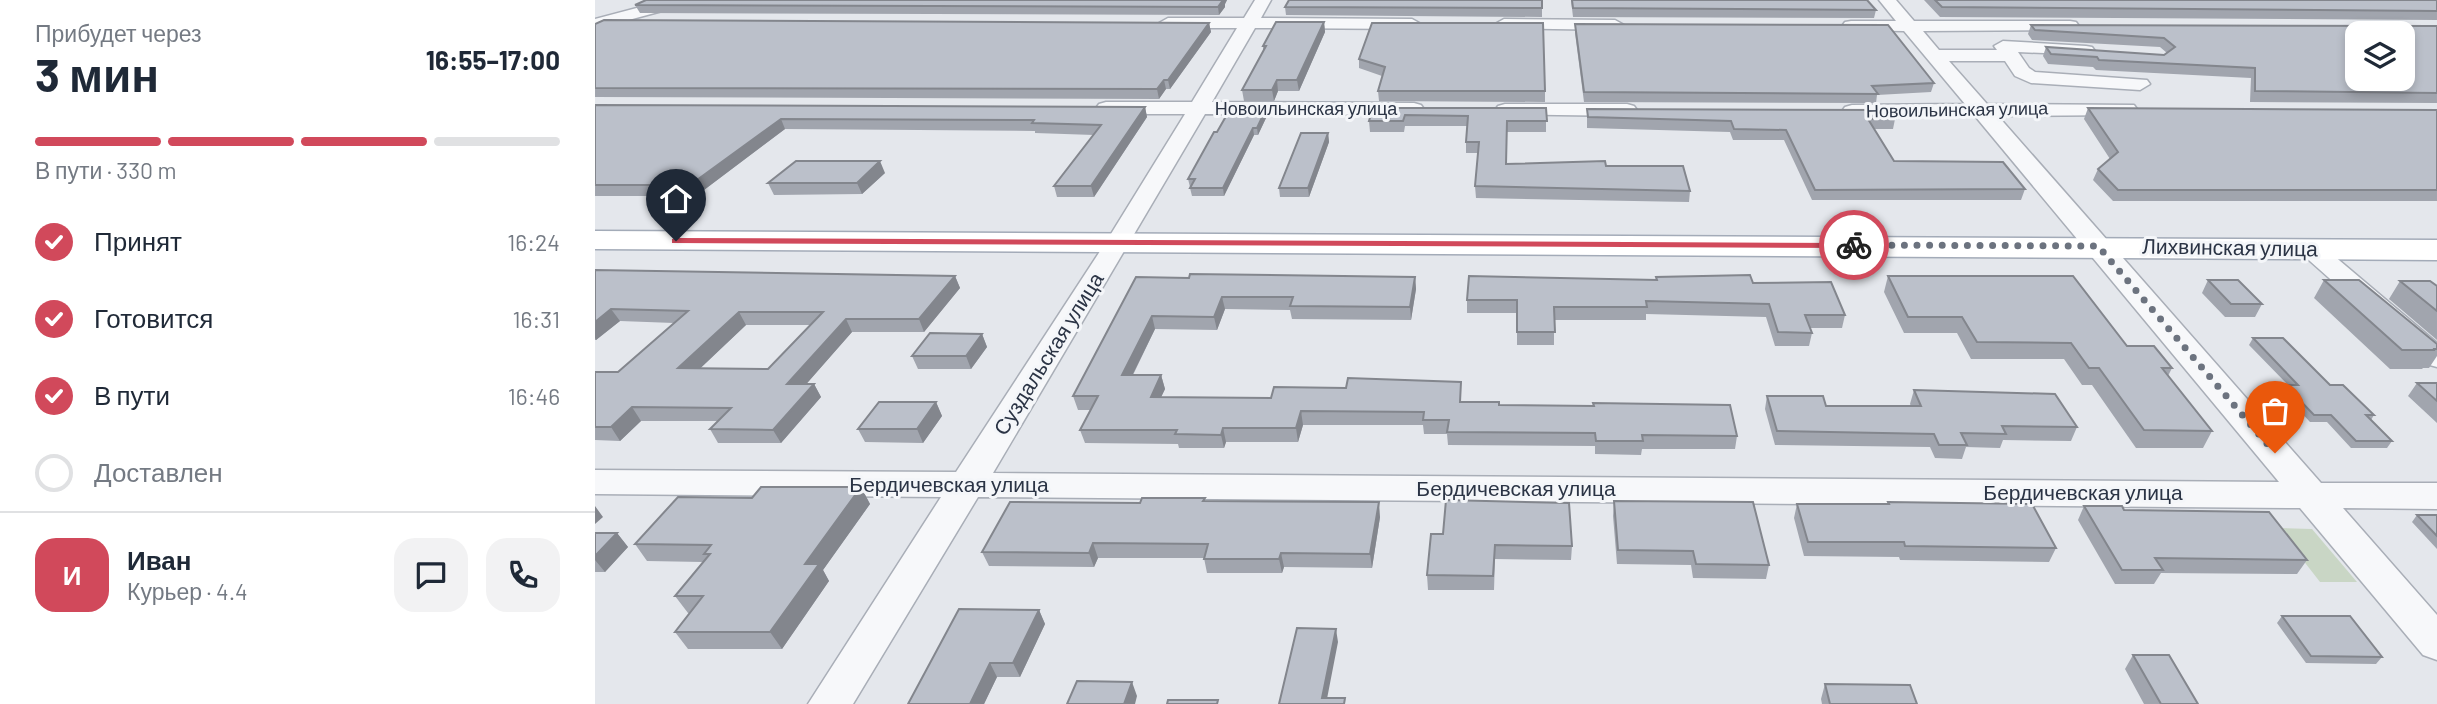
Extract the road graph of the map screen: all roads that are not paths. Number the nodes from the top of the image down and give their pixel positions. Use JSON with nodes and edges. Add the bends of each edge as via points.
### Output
{"nodes":[{"id":1,"x":1887,"y":0,"type":"edge"},
{"id":2,"x":679,"y":1,"type":"edge"},
{"id":3,"x":1256,"y":12,"type":"edge"},
{"id":4,"x":600,"y":22,"type":"edge"},
{"id":5,"x":673,"y":22,"type":"edge"},
{"id":6,"x":1153,"y":23,"type":"edge"},
{"id":7,"x":1424,"y":24,"type":"edge"},
{"id":8,"x":1480,"y":24,"type":"edge"},
{"id":9,"x":1632,"y":25,"type":"edge"},
{"id":10,"x":1840,"y":26,"type":"edge"},
{"id":11,"x":1909,"y":26,"type":"junction"},
{"id":12,"x":2089,"y":26,"type":"edge"},
{"id":13,"x":2108,"y":52,"type":"edge"},
{"id":14,"x":1934,"y":55,"type":"junction"},
{"id":15,"x":2011,"y":56,"type":"junction"},
{"id":16,"x":2140,"y":84,"type":"dead end"},
{"id":17,"x":1084,"y":108,"type":"edge"},
{"id":18,"x":1196,"y":108,"type":"junction"},
{"id":19,"x":1430,"y":109,"type":"edge"},
{"id":20,"x":2148,"y":109,"type":"edge"},
{"id":21,"x":1485,"y":110,"type":"edge"},
{"id":22,"x":1651,"y":110,"type":"edge"},
{"id":23,"x":1830,"y":111,"type":"edge"},
{"id":24,"x":1982,"y":112,"type":"junction"},
{"id":25,"x":595,"y":240,"type":"edge"},
{"id":26,"x":1119,"y":242,"type":"junction"},
{"id":27,"x":2098,"y":246,"type":"junction"},
{"id":28,"x":2311,"y":249,"type":"junction"},
{"id":29,"x":2437,"y":250,"type":"edge"},
{"id":30,"x":2437,"y":358,"type":"edge"},
{"id":31,"x":595,"y":482,"type":"edge"},
{"id":32,"x":968,"y":485,"type":"junction"},
{"id":33,"x":2311,"y":495,"type":"junction"},
{"id":34,"x":2437,"y":496,"type":"edge"},
{"id":35,"x":2437,"y":643,"type":"edge"},
{"id":36,"x":830,"y":704,"type":"edge"}],
"edges":[{"from":1,"to":11,"type":"street"},
{"from":2,"to":4,"type":"street"},
{"from":3,"to":6,"type":"street"},
{"from":3,"to":7,"type":"street"},
{"from":3,"to":18,"type":"street","name":"Суздальская улица"},
{"from":4,"to":5,"type":"street"},
{"from":8,"to":9,"type":"street"},
{"from":10,"to":11,"type":"street"},
{"from":11,"to":12,"type":"street"},
{"from":11,"to":14,"type":"street"},
{"from":13,"to":15,"type":"street","via":[[2003,46]]},
{"from":14,"to":15,"type":"street"},
{"from":14,"to":24,"type":"street"},
{"from":15,"to":16,"type":"street","via":[[2031,77]]},
{"from":17,"to":18,"type":"street","name":"Новоильинская улица"},
{"from":18,"to":19,"type":"street","name":"Новоильинская улица"},
{"from":18,"to":26,"type":"street","name":"Суздальская улица"},
{"from":20,"to":24,"type":"street","name":"Новоильинская улица","via":[[1996,108]]},
{"from":21,"to":22,"type":"street"},
{"from":23,"to":24,"type":"street","name":"Новоильинская улица"},
{"from":24,"to":27,"type":"street"},
{"from":25,"to":26,"type":"main road","name":"Лихвинская улица"},
{"from":26,"to":27,"type":"main road","name":"Лихвинская улица"},
{"from":26,"to":32,"type":"street","name":"Суздальская улица"},
{"from":27,"to":28,"type":"main road","name":"Лихвинская улица"},
{"from":27,"to":33,"type":"street"},
{"from":28,"to":29,"type":"main road","name":"Лихвинская улица"},
{"from":28,"to":30,"type":"street"},
{"from":31,"to":32,"type":"street","name":"Бердичевская улица"},
{"from":32,"to":33,"type":"street","name":"Бердичевская улица"},
{"from":32,"to":36,"type":"street","name":"Суздальская улица"},
{"from":33,"to":34,"type":"street","name":"Бердичевская улица"},
{"from":33,"to":35,"type":"street"}]}
